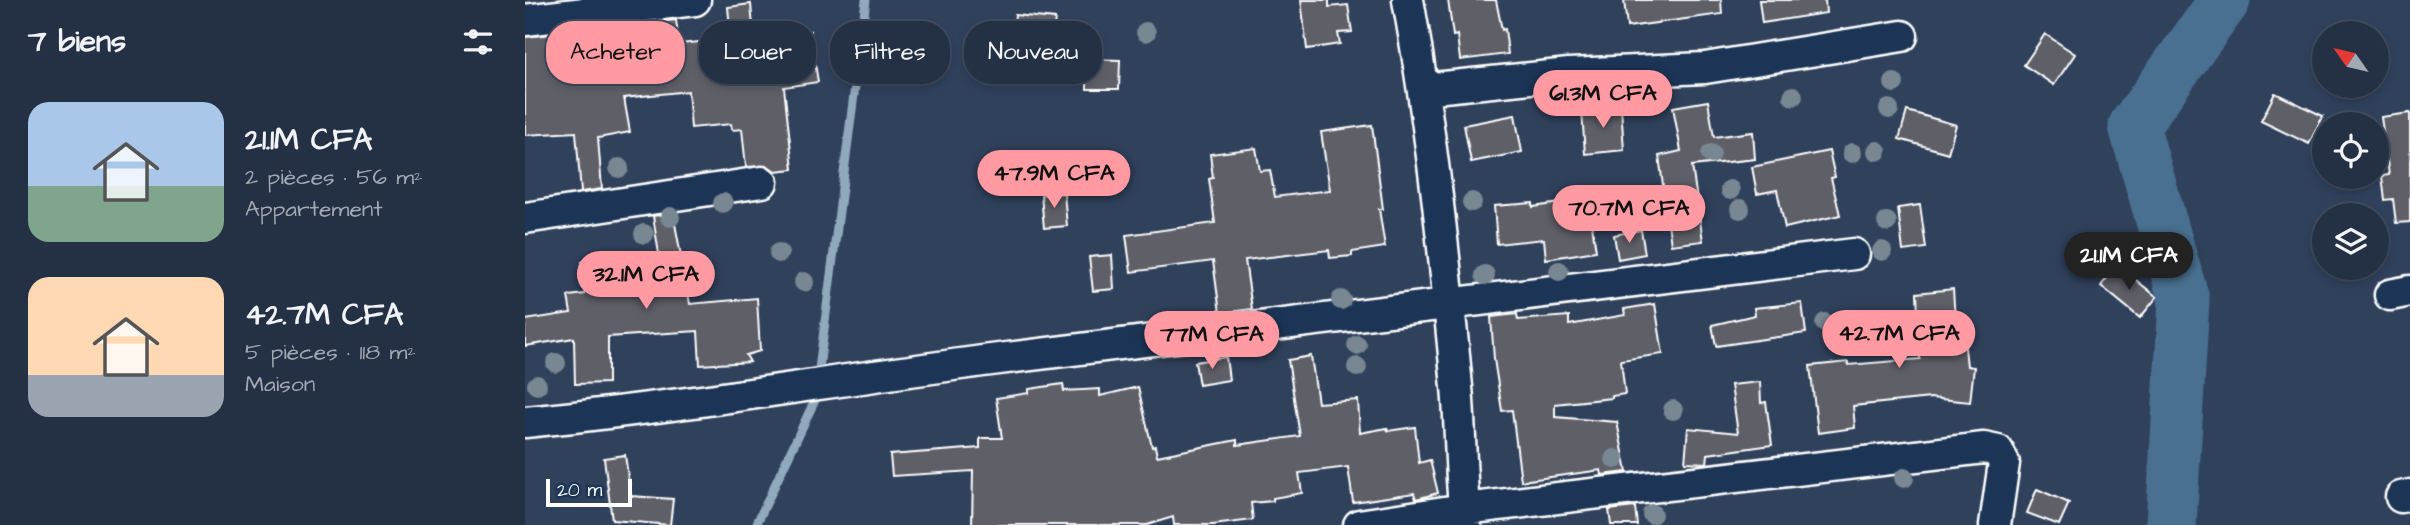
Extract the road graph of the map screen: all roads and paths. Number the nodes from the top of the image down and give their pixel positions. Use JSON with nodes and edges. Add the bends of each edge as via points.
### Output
{"nodes":[{"id":1,"x":695,"y":0,"type":"edge"},
{"id":2,"x":1408,"y":0,"type":"edge"},
{"id":3,"x":525,"y":20,"type":"edge"},
{"id":4,"x":1902,"y":36,"type":"dead end"},
{"id":5,"x":1424,"y":89,"type":"junction"},
{"id":6,"x":762,"y":182,"type":"dead end"},
{"id":7,"x":525,"y":218,"type":"edge"},
{"id":8,"x":1854,"y":254,"type":"dead end"},
{"id":9,"x":1450,"y":301,"type":"junction"},
{"id":10,"x":525,"y":422,"type":"edge"},
{"id":11,"x":1465,"y":517,"type":"edge"},
{"id":12,"x":1359,"y":525,"type":"edge"},
{"id":13,"x":1995,"y":525,"type":"edge"}],
"edges":[{"from":1,"to":3,"type":"street"},
{"from":2,"to":5,"type":"street"},
{"from":4,"to":5,"type":"street","via":[[1705,68],[1569,74]]},
{"from":5,"to":9,"type":"street"},
{"from":6,"to":7,"type":"street"},
{"from":8,"to":9,"type":"street"},
{"from":9,"to":10,"type":"street","via":[[993,359],[630,412]]},
{"from":9,"to":11,"type":"street"},
{"from":11,"to":12,"type":"street"},
{"from":11,"to":13,"type":"street","via":[[1984,448],[1998,452],[2004,463]]}]}
